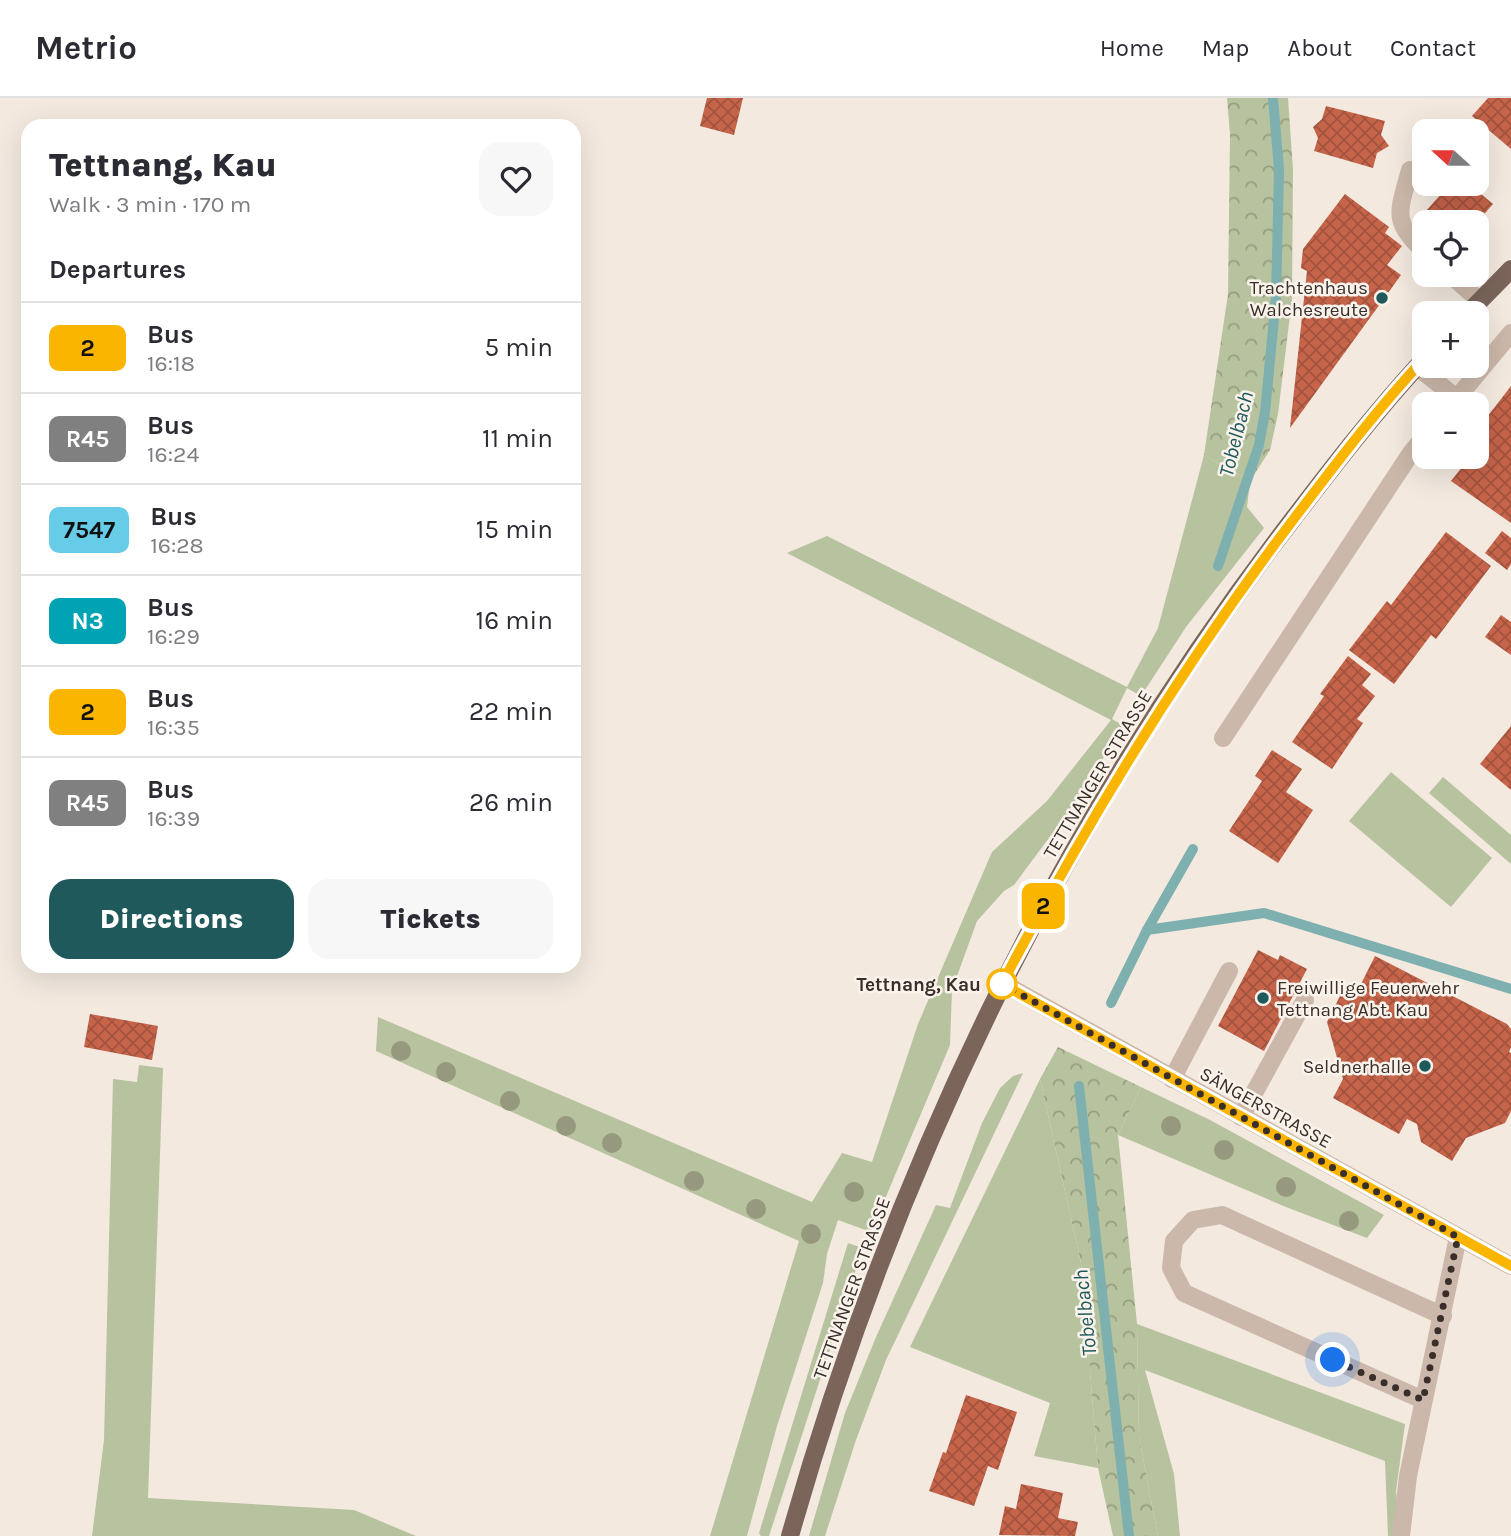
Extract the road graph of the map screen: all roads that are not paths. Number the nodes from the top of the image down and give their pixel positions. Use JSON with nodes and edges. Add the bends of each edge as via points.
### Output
{"nodes":[{"id":1,"x":1410,"y":170,"type":"dead end"},
{"id":2,"x":1412,"y":240,"type":"edge"},
{"id":3,"x":1511,"y":269,"type":"edge"},
{"id":4,"x":1480,"y":301,"type":"edge"},
{"id":5,"x":1511,"y":333,"type":"edge"},
{"id":6,"x":1412,"y":374,"type":"edge"},
{"id":7,"x":1434,"y":378,"type":"edge"},
{"id":8,"x":1446,"y":392,"type":"edge"},
{"id":9,"x":1462,"y":392,"type":"edge"},
{"id":10,"x":1412,"y":453,"type":"edge"},
{"id":11,"x":1223,"y":738,"type":"dead end"},
{"id":12,"x":1229,"y":971,"type":"dead end"},
{"id":13,"x":1002,"y":984,"type":"junction"},
{"id":14,"x":1306,"y":1000,"type":"dead end"},
{"id":15,"x":1172,"y":1079,"type":"junction"},
{"id":16,"x":1241,"y":1117,"type":"junction"},
{"id":17,"x":1458,"y":1237,"type":"junction"},
{"id":18,"x":1511,"y":1266,"type":"edge"},
{"id":19,"x":1443,"y":1317,"type":"junction"},
{"id":20,"x":1423,"y":1400,"type":"junction"},
{"id":21,"x":790,"y":1536,"type":"edge"},
{"id":22,"x":1401,"y":1536,"type":"edge"}],
"edges":[{"from":1,"to":2,"type":"street","via":[[1399,211]]},
{"from":3,"to":4,"type":"main road"},
{"from":5,"to":9,"type":"street"},
{"from":6,"to":13,"type":"main road","name":"TETTNANGER STRASSE","via":[[1335,465],[1180,678],[1104,798]]},
{"from":7,"to":8,"type":"street"},
{"from":10,"to":11,"type":"street"},
{"from":12,"to":15,"type":"street"},
{"from":13,"to":15,"type":"street","name":"SÄNGERSTRASSE"},
{"from":13,"to":21,"type":"main road","name":"TETTNANGER STRASSE","via":[[887,1246],[851,1342]]},
{"from":14,"to":16,"type":"street"},
{"from":15,"to":16,"type":"street","name":"SÄNGERSTRASSE"},
{"from":16,"to":17,"type":"street","name":"SÄNGERSTRASSE"},
{"from":17,"to":18,"type":"street","name":"SÄNGERSTRASSE"},
{"from":17,"to":19,"type":"street"},
{"from":19,"to":20,"type":"street"},
{"from":19,"to":20,"type":"street","via":[[1222,1215],[1193,1220],[1174,1241],[1171,1268],[1184,1293]]},
{"from":20,"to":22,"type":"street"}]}
